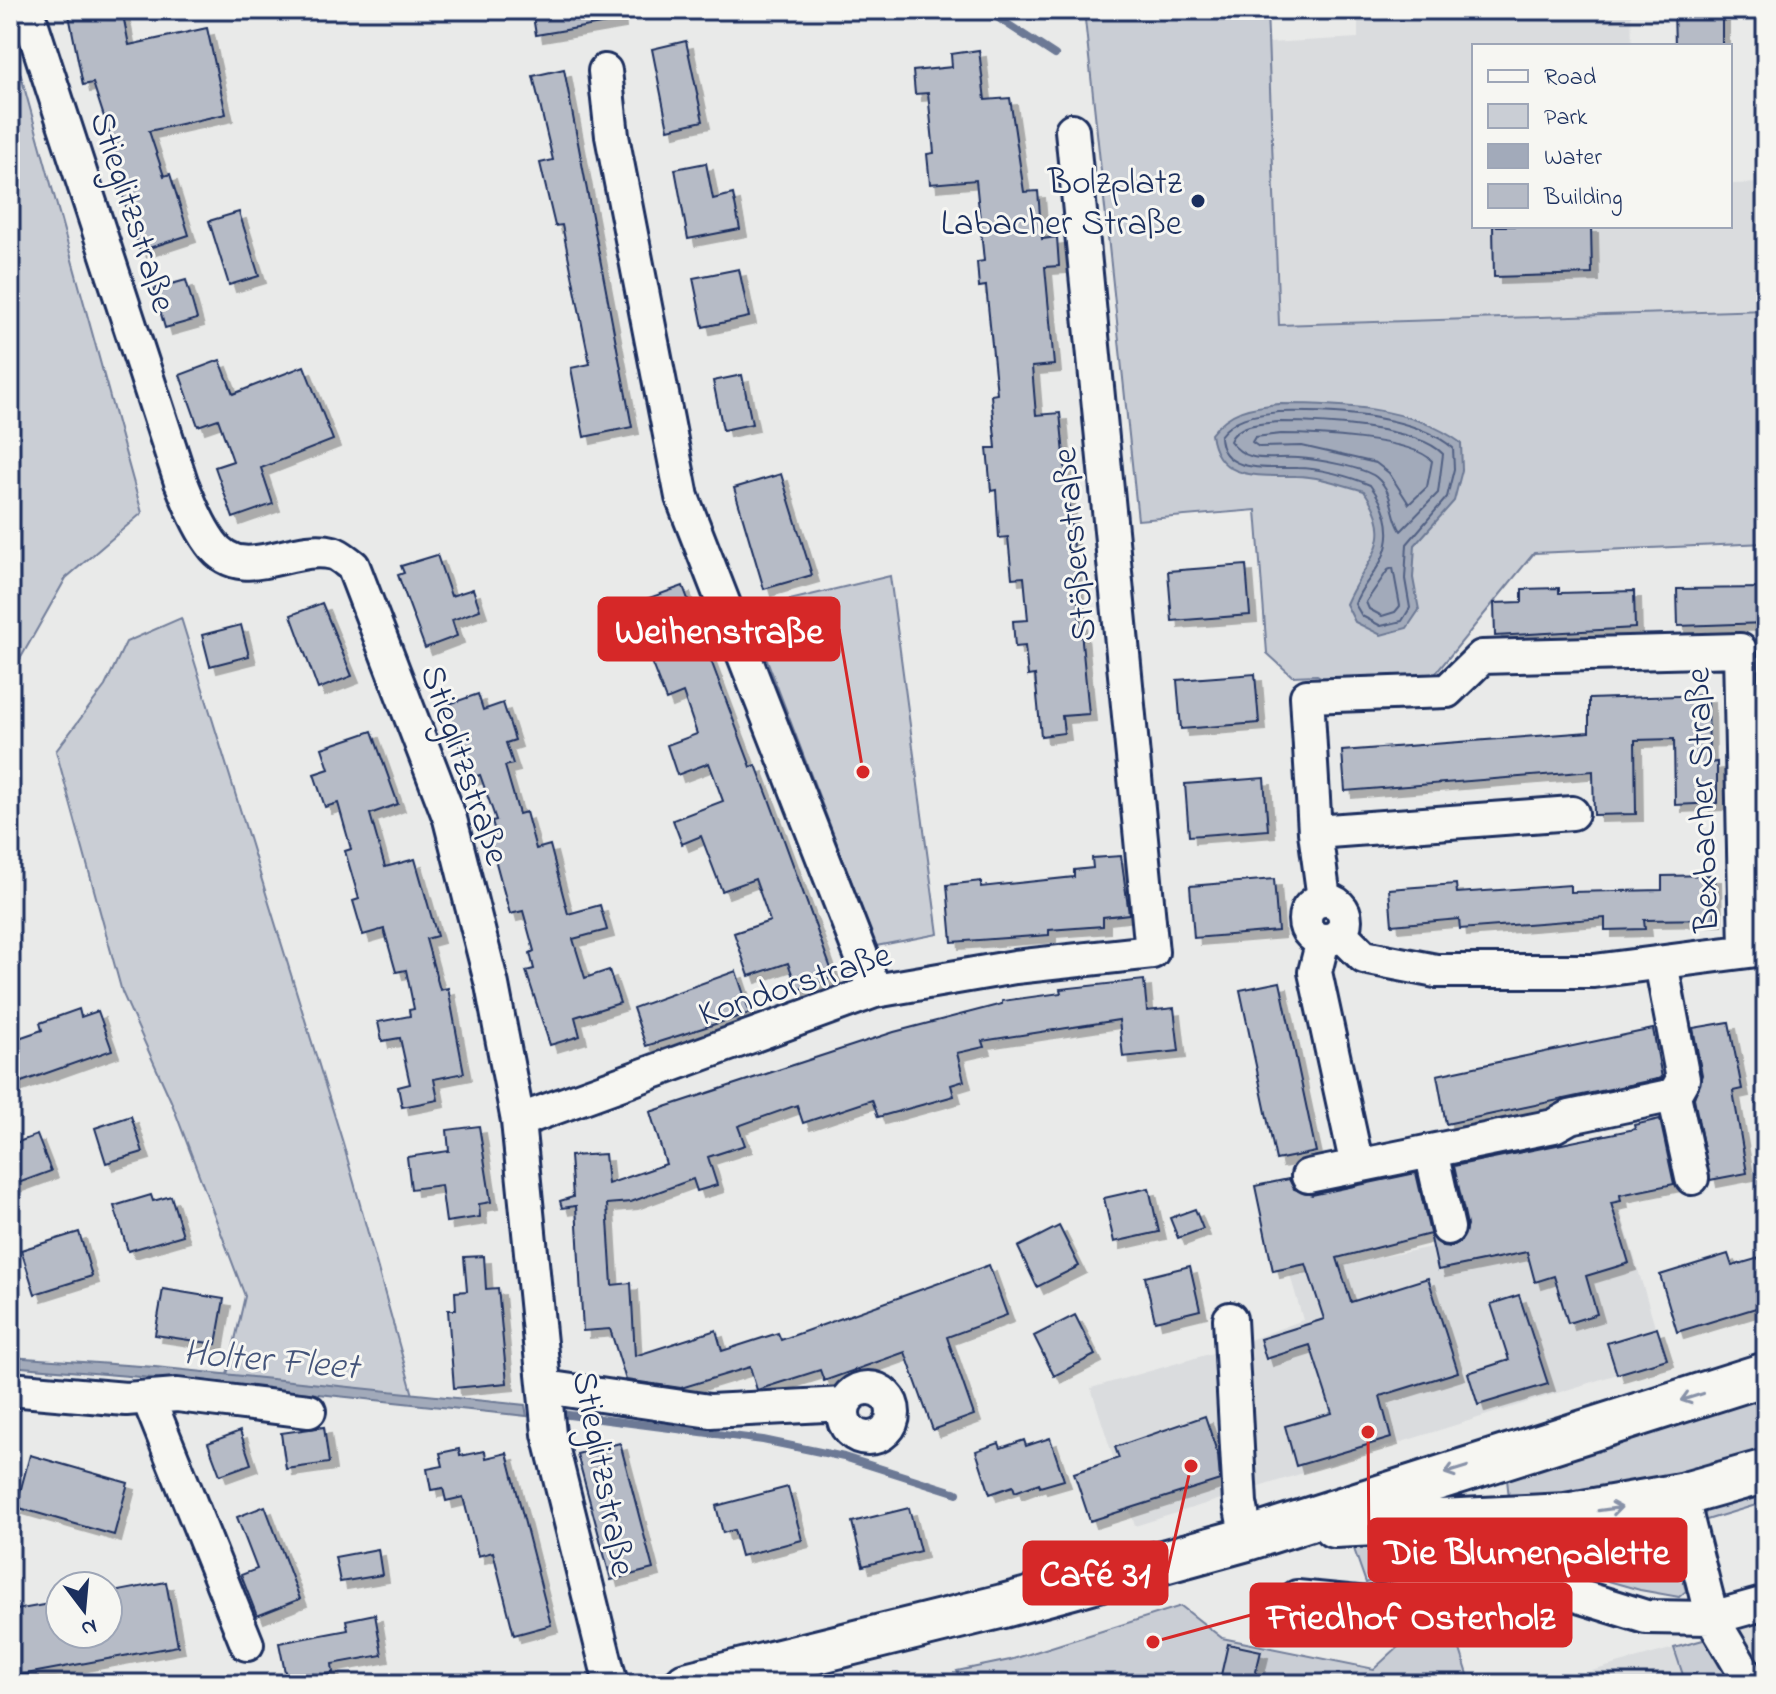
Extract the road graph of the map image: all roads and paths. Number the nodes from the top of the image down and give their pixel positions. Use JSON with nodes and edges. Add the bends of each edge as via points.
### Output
{"nodes":[{"id":1,"x":32,"y":25,"type":"dead end"},
{"id":2,"x":605,"y":71,"type":"dead end"},
{"id":3,"x":1072,"y":130,"type":"dead end"},
{"id":4,"x":1572,"y":813,"type":"dead end"},
{"id":5,"x":1315,"y":832,"type":"junction"},
{"id":6,"x":1332,"y":937,"type":"junction"},
{"id":7,"x":1756,"y":950,"type":"edge"},
{"id":8,"x":1152,"y":952,"type":"joint"},
{"id":9,"x":1661,"y":963,"type":"junction"},
{"id":10,"x":875,"y":991,"type":"junction"},
{"id":11,"x":1674,"y":1095,"type":"junction"},
{"id":12,"x":518,"y":1121,"type":"junction"},
{"id":13,"x":1431,"y":1151,"type":"junction"},
{"id":14,"x":1357,"y":1166,"type":"junction"},
{"id":15,"x":1308,"y":1176,"type":"dead end"},
{"id":16,"x":1692,"y":1178,"type":"dead end"},
{"id":17,"x":1448,"y":1228,"type":"dead end"},
{"id":18,"x":1230,"y":1319,"type":"dead end"},
{"id":19,"x":1766,"y":1374,"type":"edge"},
{"id":20,"x":545,"y":1387,"type":"junction"},
{"id":21,"x":10,"y":1389,"type":"edge"},
{"id":22,"x":149,"y":1400,"type":"junction"},
{"id":23,"x":844,"y":1404,"type":"dead end"},
{"id":24,"x":309,"y":1411,"type":"dead end"},
{"id":25,"x":1501,"y":1457,"type":"junction"},
{"id":26,"x":1766,"y":1471,"type":"edge"},
{"id":27,"x":1681,"y":1495,"type":"junction"},
{"id":28,"x":1411,"y":1503,"type":"junction"},
{"id":29,"x":1504,"y":1518,"type":"junction"},
{"id":30,"x":1247,"y":1539,"type":"junction"},
{"id":31,"x":1297,"y":1597,"type":"dead end"},
{"id":32,"x":1766,"y":1603,"type":"edge"},
{"id":33,"x":1712,"y":1618,"type":"junction"},
{"id":34,"x":247,"y":1644,"type":"dead end"},
{"id":35,"x":611,"y":1684,"type":"edge"},
{"id":36,"x":686,"y":1684,"type":"edge"},
{"id":37,"x":1751,"y":1684,"type":"edge"}],
"edges":[{"from":1,"to":12,"type":"street","name":"Stieglitzstraße","via":[[181,482],[212,546],[232,561],[260,563],[311,550],[335,553],[353,566],[450,819],[492,985]]},
{"from":2,"to":10,"type":"street","via":[[612,136],[682,497]]},
{"from":3,"to":8,"type":"street","name":"Stößerstraße"},
{"from":4,"to":5,"type":"street"},
{"from":5,"to":6,"type":"street","name":"Bexbacher Straße","via":[[1324,899],[1336,902],[1346,923]]},
{"from":5,"to":7,"type":"street","name":"Bexbacher Straße","via":[[1307,696],[1447,691],[1482,657],[1740,650]]},
{"from":6,"to":9,"type":"street","name":"Bexbacher Straße","via":[[1364,957],[1436,971],[1594,971]]},
{"from":6,"to":14,"type":"street","via":[[1315,972]]},
{"from":7,"to":9,"type":"street","name":"Bexbacher Straße"},
{"from":8,"to":10,"type":"street","name":"Kondorstraße","via":[[1015,967]]},
{"from":9,"to":11,"type":"street","via":[[1683,1079]]},
{"from":10,"to":12,"type":"street","name":"Kondorstraße"},
{"from":11,"to":13,"type":"street"},
{"from":11,"to":16,"type":"street"},
{"from":12,"to":20,"type":"street","name":"Stieglitzstraße"},
{"from":13,"to":14,"type":"street"},
{"from":13,"to":17,"type":"street"},
{"from":14,"to":15,"type":"street"},
{"from":18,"to":30,"type":"street","via":[[1240,1503]]},
{"from":19,"to":25,"type":"main road","one_way":true},
{"from":20,"to":23,"type":"street","via":[[710,1411]]},
{"from":20,"to":35,"type":"street","name":"Stieglitzstraße","via":[[549,1434]]},
{"from":21,"to":22,"type":"street"},
{"from":22,"to":24,"type":"street","via":[[177,1395]]},
{"from":22,"to":34,"type":"street"},
{"from":25,"to":28,"type":"main road","one_way":true},
{"from":25,"to":29,"type":"main road","via":[[1497,1497]]},
{"from":26,"to":27,"type":"main road"},
{"from":29,"to":27,"type":"main road","one_way":true,"via":[[1566,1515]]},
{"from":27,"to":33,"type":"street"},
{"from":28,"to":29,"type":"main road"},
{"from":28,"to":30,"type":"main road"},
{"from":30,"to":36,"type":"main road"},
{"from":31,"to":33,"type":"street","via":[[1368,1604],[1447,1586],[1523,1579],[1646,1617]]},
{"from":32,"to":33,"type":"street"},
{"from":33,"to":37,"type":"street"}]}
